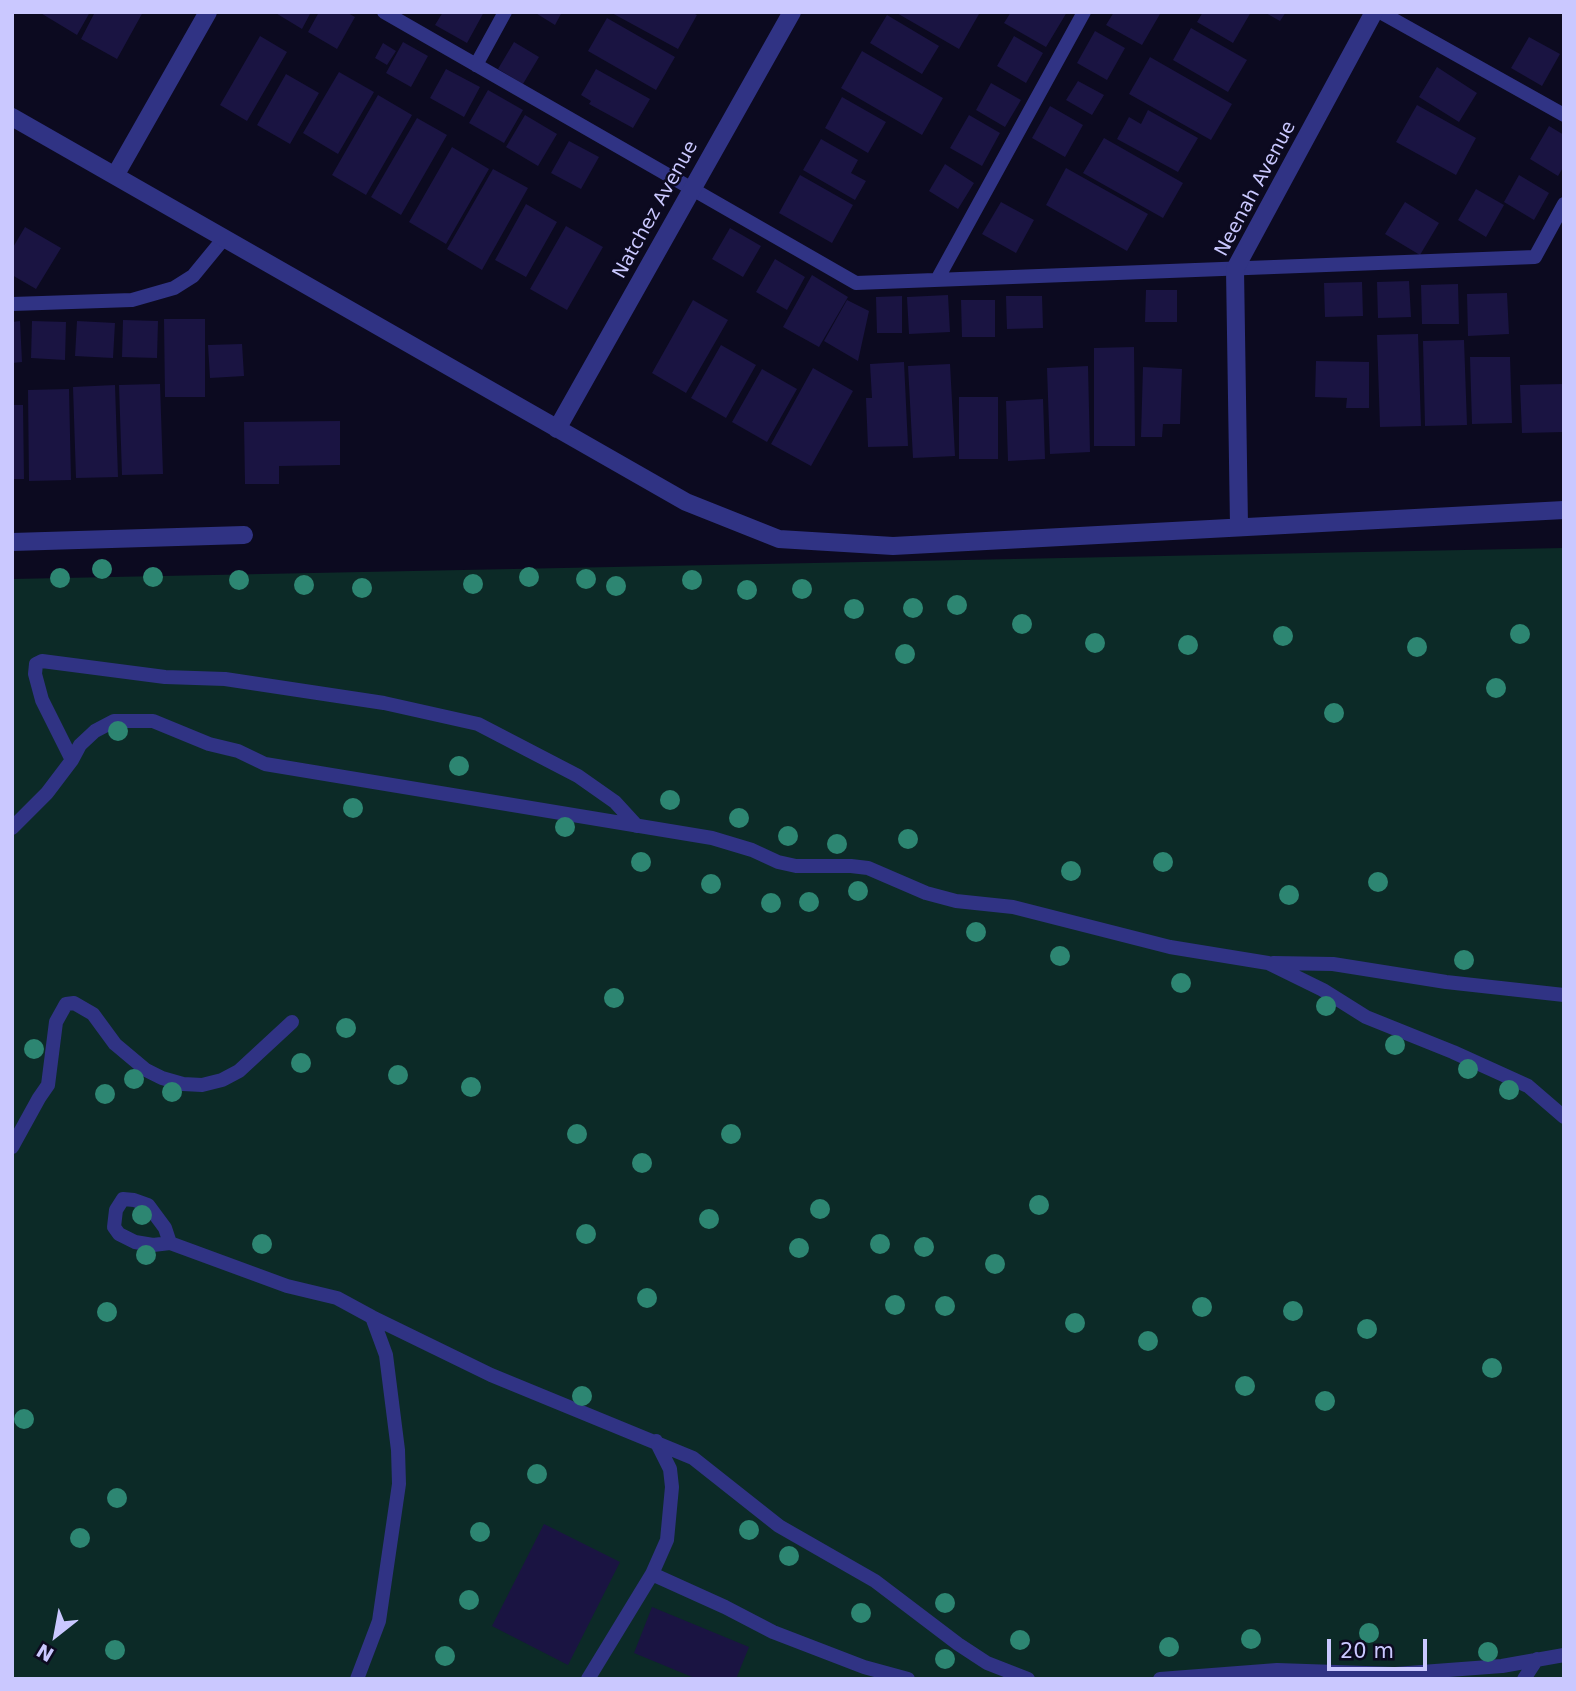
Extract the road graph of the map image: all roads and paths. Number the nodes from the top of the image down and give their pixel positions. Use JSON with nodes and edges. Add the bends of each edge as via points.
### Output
{"nodes":[{"id":1,"x":208,"y":12,"type":"edge"},
{"id":2,"x":384,"y":12,"type":"edge"},
{"id":3,"x":505,"y":12,"type":"edge"},
{"id":4,"x":792,"y":12,"type":"edge"},
{"id":5,"x":1083,"y":12,"type":"edge"},
{"id":6,"x":1374,"y":12,"type":"edge"},
{"id":7,"x":1380,"y":12,"type":"edge"},
{"id":8,"x":476,"y":65,"type":"junction"},
{"id":9,"x":1564,"y":115,"type":"edge"},
{"id":10,"x":12,"y":117,"type":"edge"},
{"id":11,"x":117,"y":174,"type":"junction"},
{"id":12,"x":692,"y":189,"type":"junction"},
{"id":13,"x":1564,"y":204,"type":"edge"},
{"id":14,"x":225,"y":237,"type":"junction"},
{"id":15,"x":1235,"y":269,"type":"junction"},
{"id":16,"x":938,"y":278,"type":"junction"},
{"id":17,"x":12,"y":304,"type":"edge"},
{"id":18,"x":557,"y":429,"type":"junction"},
{"id":19,"x":1564,"y":510,"type":"edge"},
{"id":20,"x":1238,"y":526,"type":"junction"},
{"id":21,"x":244,"y":535,"type":"dead end"},
{"id":22,"x":12,"y":542,"type":"edge"},
{"id":23,"x":72,"y":760,"type":"junction"},
{"id":24,"x":637,"y":826,"type":"junction"},
{"id":25,"x":12,"y":828,"type":"edge"},
{"id":26,"x":1268,"y":963,"type":"junction"},
{"id":27,"x":1564,"y":995,"type":"edge"},
{"id":28,"x":292,"y":1022,"type":"dead end"},
{"id":29,"x":1564,"y":1117,"type":"edge"},
{"id":30,"x":12,"y":1147,"type":"edge"},
{"id":31,"x":170,"y":1243,"type":"dead end"},
{"id":32,"x":372,"y":1317,"type":"junction"},
{"id":33,"x":656,"y":1441,"type":"junction"},
{"id":34,"x":652,"y":1574,"type":"junction"},
{"id":35,"x":1564,"y":1655,"type":"edge"},
{"id":36,"x":1537,"y":1660,"type":"junction"},
{"id":37,"x":862,"y":1673,"type":"edge"},
{"id":38,"x":356,"y":1679,"type":"edge"},
{"id":39,"x":588,"y":1679,"type":"edge"},
{"id":40,"x":908,"y":1679,"type":"edge"},
{"id":41,"x":1028,"y":1679,"type":"edge"},
{"id":42,"x":1160,"y":1679,"type":"edge"},
{"id":43,"x":1524,"y":1679,"type":"edge"}],
"edges":[{"from":1,"to":11,"type":"street"},
{"from":2,"to":8,"type":"lane"},
{"from":3,"to":8,"type":"lane"},
{"from":4,"to":12,"type":"street","name":"Natchez Avenue"},
{"from":5,"to":16,"type":"lane"},
{"from":6,"to":15,"type":"street","name":"Neenah Avenue"},
{"from":7,"to":9,"type":"lane"},
{"from":8,"to":12,"type":"lane"},
{"from":10,"to":11,"type":"street"},
{"from":11,"to":14,"type":"street"},
{"from":12,"to":16,"type":"lane","via":[[856,283]]},
{"from":12,"to":18,"type":"street","name":"Natchez Avenue"},
{"from":13,"to":15,"type":"lane","via":[[1535,257]]},
{"from":14,"to":17,"type":"lane","via":[[193,276],[174,288],[132,300]]},
{"from":14,"to":18,"type":"street"},
{"from":15,"to":16,"type":"lane"},
{"from":15,"to":20,"type":"street","name":"Neenah Avenue"},
{"from":18,"to":20,"type":"street","via":[[686,502],[779,539],[893,546]]},
{"from":19,"to":20,"type":"street"},
{"from":21,"to":22,"type":"street"},
{"from":23,"to":24,"type":"lane","via":[[95,731],[114,721],[153,721],[265,764]]},
{"from":23,"to":24,"type":"lane","via":[[42,700],[35,674],[36,664],[42,661],[164,677],[237,680],[384,703],[478,724],[578,776],[615,802]]},
{"from":23,"to":25,"type":"lane"},
{"from":24,"to":26,"type":"lane","via":[[712,838],[796,866],[868,869],[956,901],[1013,907],[1170,947]]},
{"from":26,"to":27,"type":"lane","via":[[1333,964]]},
{"from":26,"to":29,"type":"lane","via":[[1366,1017],[1528,1086]]},
{"from":28,"to":30,"type":"lane","via":[[239,1071],[202,1085],[183,1084],[146,1070],[115,1044],[93,1014],[74,1003],[66,1004],[56,1022],[48,1085]]},
{"from":31,"to":32,"type":"lane","via":[[287,1286],[337,1298]]},
{"from":32,"to":33,"type":"lane","via":[[491,1375]]},
{"from":32,"to":38,"type":"lane","via":[[386,1355],[399,1484],[379,1621]]},
{"from":33,"to":34,"type":"lane","via":[[670,1469],[672,1487],[667,1540]]},
{"from":33,"to":41,"type":"lane","via":[[693,1458],[779,1527],[875,1581],[986,1663]]},
{"from":34,"to":37,"type":"lane"},
{"from":34,"to":39,"type":"lane"},
{"from":35,"to":36,"type":"lane"},
{"from":36,"to":42,"type":"lane","via":[[1395,1674],[1277,1670]]},
{"from":36,"to":43,"type":"lane"},
{"from":37,"to":40,"type":"lane"}]}
